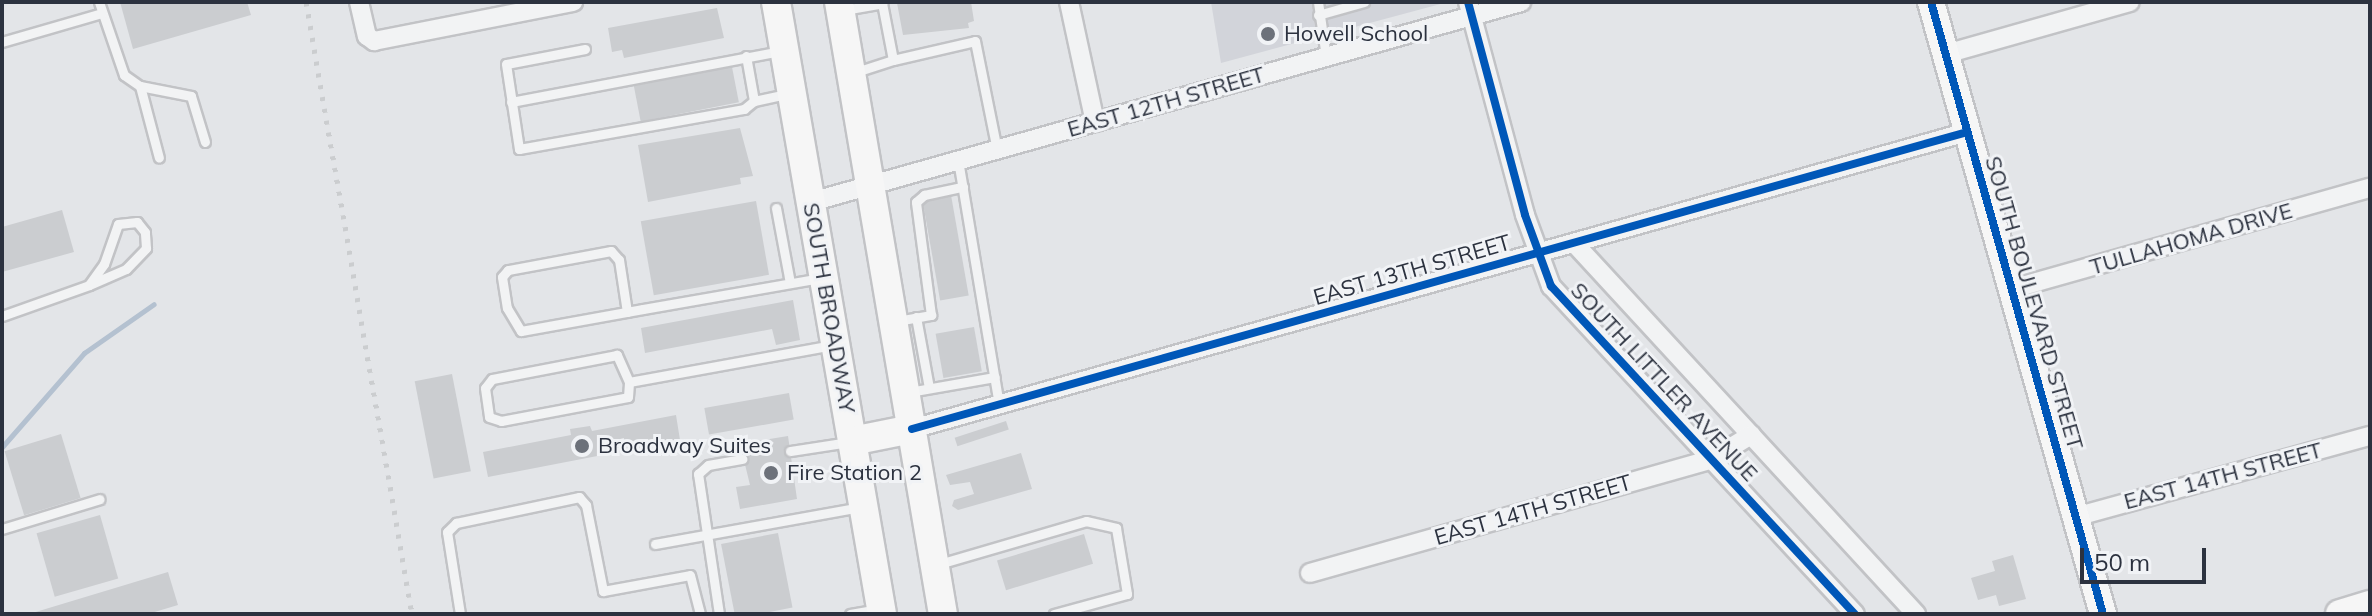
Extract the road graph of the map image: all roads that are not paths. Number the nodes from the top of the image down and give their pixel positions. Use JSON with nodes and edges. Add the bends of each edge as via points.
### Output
{"nodes":[{"id":1,"x":99,"y":2,"type":"edge"},
{"id":2,"x":359,"y":2,"type":"edge"},
{"id":3,"x":573,"y":2,"type":"edge"},
{"id":4,"x":776,"y":2,"type":"edge"},
{"id":5,"x":1069,"y":2,"type":"edge"},
{"id":6,"x":1318,"y":2,"type":"edge"},
{"id":7,"x":1364,"y":2,"type":"edge"},
{"id":8,"x":1521,"y":2,"type":"edge"},
{"id":9,"x":1931,"y":2,"type":"edge"},
{"id":10,"x":2130,"y":2,"type":"edge"},
{"id":11,"x":883,"y":3,"type":"edge"},
{"id":12,"x":840,"y":6,"type":"edge"},
{"id":13,"x":1469,"y":9,"type":"edge"},
{"id":14,"x":102,"y":13,"type":"junction"},
{"id":15,"x":1318,"y":15,"type":"junction"},
{"id":16,"x":2,"y":42,"type":"edge"},
{"id":17,"x":585,"y":49,"type":"dead end"},
{"id":18,"x":784,"y":51,"type":"junction"},
{"id":19,"x":1946,"y":54,"type":"junction"},
{"id":20,"x":746,"y":56,"type":"junction"},
{"id":21,"x":1326,"y":57,"type":"junction"},
{"id":22,"x":893,"y":60,"type":"junction"},
{"id":23,"x":851,"y":73,"type":"junction"},
{"id":24,"x":140,"y":86,"type":"junction"},
{"id":25,"x":792,"y":94,"type":"junction"},
{"id":26,"x":754,"y":101,"type":"junction"},
{"id":27,"x":511,"y":102,"type":"junction"},
{"id":28,"x":1095,"y":122,"type":"junction"},
{"id":29,"x":1967,"y":132,"type":"junction"},
{"id":30,"x":205,"y":142,"type":"dead end"},
{"id":31,"x":997,"y":150,"type":"junction"},
{"id":32,"x":159,"y":158,"type":"dead end"},
{"id":33,"x":958,"y":160,"type":"junction"},
{"id":34,"x":871,"y":185,"type":"junction"},
{"id":35,"x":963,"y":187,"type":"junction"},
{"id":36,"x":2370,"y":188,"type":"edge"},
{"id":37,"x":811,"y":202,"type":"junction"},
{"id":38,"x":776,"y":208,"type":"dead end"},
{"id":39,"x":1574,"y":243,"type":"junction"},
{"id":40,"x":1538,"y":254,"type":"junction"},
{"id":41,"x":824,"y":277,"type":"junction"},
{"id":42,"x":790,"y":283,"type":"junction"},
{"id":43,"x":89,"y":285,"type":"junction"},
{"id":44,"x":2012,"y":289,"type":"junction"},
{"id":45,"x":627,"y":312,"type":"junction"},
{"id":46,"x":2,"y":316,"type":"edge"},
{"id":47,"x":905,"y":319,"type":"junction"},
{"id":48,"x":836,"y":344,"type":"junction"},
{"id":49,"x":995,"y":377,"type":"junction"},
{"id":50,"x":629,"y":382,"type":"junction"},
{"id":51,"x":918,"y":390,"type":"junction"},
{"id":52,"x":999,"y":405,"type":"junction"},
{"id":53,"x":912,"y":429,"type":"junction"},
{"id":54,"x":1751,"y":435,"type":"junction"},
{"id":55,"x":2370,"y":436,"type":"edge"},
{"id":56,"x":852,"y":441,"type":"junction"},
{"id":57,"x":790,"y":451,"type":"dead end"},
{"id":58,"x":742,"y":459,"type":"dead end"},
{"id":59,"x":1712,"y":459,"type":"junction"},
{"id":60,"x":100,"y":499,"type":"dead end"},
{"id":61,"x":863,"y":507,"type":"junction"},
{"id":62,"x":2075,"y":517,"type":"junction"},
{"id":63,"x":2,"y":529,"type":"edge"},
{"id":64,"x":709,"y":534,"type":"junction"},
{"id":65,"x":655,"y":544,"type":"dead end"},
{"id":66,"x":935,"y":565,"type":"junction"},
{"id":67,"x":1310,"y":573,"type":"dead end"},
{"id":68,"x":2370,"y":605,"type":"edge"},
{"id":69,"x":882,"y":611,"type":"edge"},
{"id":70,"x":460,"y":614,"type":"edge"},
{"id":71,"x":700,"y":614,"type":"edge"},
{"id":72,"x":719,"y":614,"type":"edge"},
{"id":73,"x":850,"y":614,"type":"edge"},
{"id":74,"x":943,"y":614,"type":"edge"},
{"id":75,"x":1054,"y":614,"type":"edge"},
{"id":76,"x":1855,"y":614,"type":"edge"},
{"id":77,"x":1916,"y":614,"type":"edge"},
{"id":78,"x":2103,"y":614,"type":"edge"},
{"id":79,"x":2340,"y":614,"type":"edge"}],
"edges":[{"from":1,"to":14,"type":"lane"},
{"from":2,"to":3,"type":"street","via":[[367,36],[374,41]]},
{"from":4,"to":18,"type":"main road","name":"SOUTH BROADWAY"},
{"from":5,"to":28,"type":"street"},
{"from":6,"to":15,"type":"lane"},
{"from":7,"to":15,"type":"lane"},
{"from":8,"to":13,"type":"street","name":"EAST 12TH STREET"},
{"from":9,"to":19,"type":"main road","name":"SOUTH BOULEVARD STREET"},
{"from":10,"to":19,"type":"street"},
{"from":11,"to":12,"type":"lane"},
{"from":11,"to":22,"type":"lane"},
{"from":12,"to":23,"type":"main road"},
{"from":13,"to":21,"type":"street","name":"EAST 12TH STREET"},
{"from":13,"to":40,"type":"street","name":"SOUTH LITTLER AVENUE"},
{"from":14,"to":16,"type":"lane"},
{"from":14,"to":24,"type":"lane","via":[[124,75]]},
{"from":15,"to":21,"type":"lane"},
{"from":17,"to":27,"type":"lane","via":[[506,64]]},
{"from":18,"to":20,"type":"lane"},
{"from":18,"to":25,"type":"main road","name":"SOUTH BROADWAY"},
{"from":19,"to":29,"type":"main road","name":"SOUTH BOULEVARD STREET"},
{"from":20,"to":26,"type":"lane"},
{"from":20,"to":27,"type":"lane"},
{"from":21,"to":28,"type":"street","name":"EAST 12TH STREET"},
{"from":22,"to":23,"type":"lane"},
{"from":22,"to":31,"type":"lane","via":[[975,41]]},
{"from":23,"to":34,"type":"main road"},
{"from":24,"to":30,"type":"lane","via":[[191,96]]},
{"from":24,"to":32,"type":"lane"},
{"from":25,"to":26,"type":"lane"},
{"from":25,"to":37,"type":"main road","name":"SOUTH BROADWAY"},
{"from":26,"to":27,"type":"lane","via":[[732,111],[519,149]]},
{"from":28,"to":31,"type":"street","name":"EAST 12TH STREET"},
{"from":29,"to":39,"type":"street","name":"EAST 13TH STREET"},
{"from":29,"to":44,"type":"main road","name":"SOUTH BOULEVARD STREET"},
{"from":31,"to":33,"type":"street","name":"EAST 12TH STREET"},
{"from":33,"to":34,"type":"street","name":"EAST 12TH STREET"},
{"from":33,"to":35,"type":"lane"},
{"from":34,"to":37,"type":"street","name":"EAST 12TH STREET"},
{"from":34,"to":47,"type":"main road"},
{"from":35,"to":47,"type":"lane","via":[[924,195],[916,202],[931,315]]},
{"from":35,"to":49,"type":"lane"},
{"from":36,"to":44,"type":"street","name":"TULLAHOMA DRIVE"},
{"from":37,"to":41,"type":"main road","name":"SOUTH BROADWAY"},
{"from":38,"to":42,"type":"lane"},
{"from":39,"to":40,"type":"street","name":"EAST 13TH STREET"},
{"from":39,"to":54,"type":"street","name":"SOUTH LITTLER AVENUE"},
{"from":40,"to":52,"type":"street","name":"EAST 13TH STREET"},
{"from":40,"to":59,"type":"street","name":"SOUTH LITTLER AVENUE","via":[[1551,286]]},
{"from":41,"to":42,"type":"lane"},
{"from":41,"to":48,"type":"main road","name":"SOUTH BROADWAY"},
{"from":42,"to":45,"type":"lane"},
{"from":43,"to":43,"type":"lane","via":[[140,258],[147,239],[137,222],[118,224],[104,264]]},
{"from":43,"to":46,"type":"lane"},
{"from":44,"to":62,"type":"main road","name":"SOUTH BOULEVARD STREET"},
{"from":45,"to":45,"type":"lane","via":[[521,331],[507,308],[502,277],[508,270],[611,251],[619,260]]},
{"from":47,"to":51,"type":"main road"},
{"from":48,"to":50,"type":"lane"},
{"from":48,"to":56,"type":"main road","name":"SOUTH BROADWAY"},
{"from":49,"to":51,"type":"lane"},
{"from":49,"to":52,"type":"lane"},
{"from":50,"to":50,"type":"lane","via":[[628,397],[501,421],[489,417],[485,388],[492,379],[617,355]]},
{"from":51,"to":53,"type":"main road"},
{"from":52,"to":53,"type":"street","name":"EAST 13TH STREET"},
{"from":53,"to":56,"type":"main road"},
{"from":53,"to":66,"type":"main road"},
{"from":54,"to":59,"type":"street","name":"EAST 14TH STREET"},
{"from":54,"to":77,"type":"street","name":"SOUTH LITTLER AVENUE"},
{"from":55,"to":62,"type":"street","name":"EAST 14TH STREET"},
{"from":56,"to":57,"type":"lane"},
{"from":56,"to":61,"type":"main road","name":"SOUTH BROADWAY"},
{"from":58,"to":64,"type":"lane","via":[[708,465],[698,474]]},
{"from":59,"to":67,"type":"street","name":"EAST 14TH STREET"},
{"from":59,"to":76,"type":"street","name":"SOUTH LITTLER AVENUE"},
{"from":60,"to":63,"type":"lane"},
{"from":61,"to":64,"type":"lane"},
{"from":61,"to":69,"type":"main road","name":"SOUTH BROADWAY"},
{"from":62,"to":78,"type":"main road","name":"SOUTH BOULEVARD STREET"},
{"from":64,"to":65,"type":"lane"},
{"from":64,"to":72,"type":"lane"},
{"from":66,"to":74,"type":"main road"},
{"from":66,"to":75,"type":"lane","via":[[1086,521],[1116,528],[1127,594]]},
{"from":68,"to":79,"type":"main road"},
{"from":69,"to":73,"type":"lane"},
{"from":70,"to":71,"type":"lane","via":[[447,532],[456,523],[579,497],[586,505],[603,591],[690,575]]}]}
